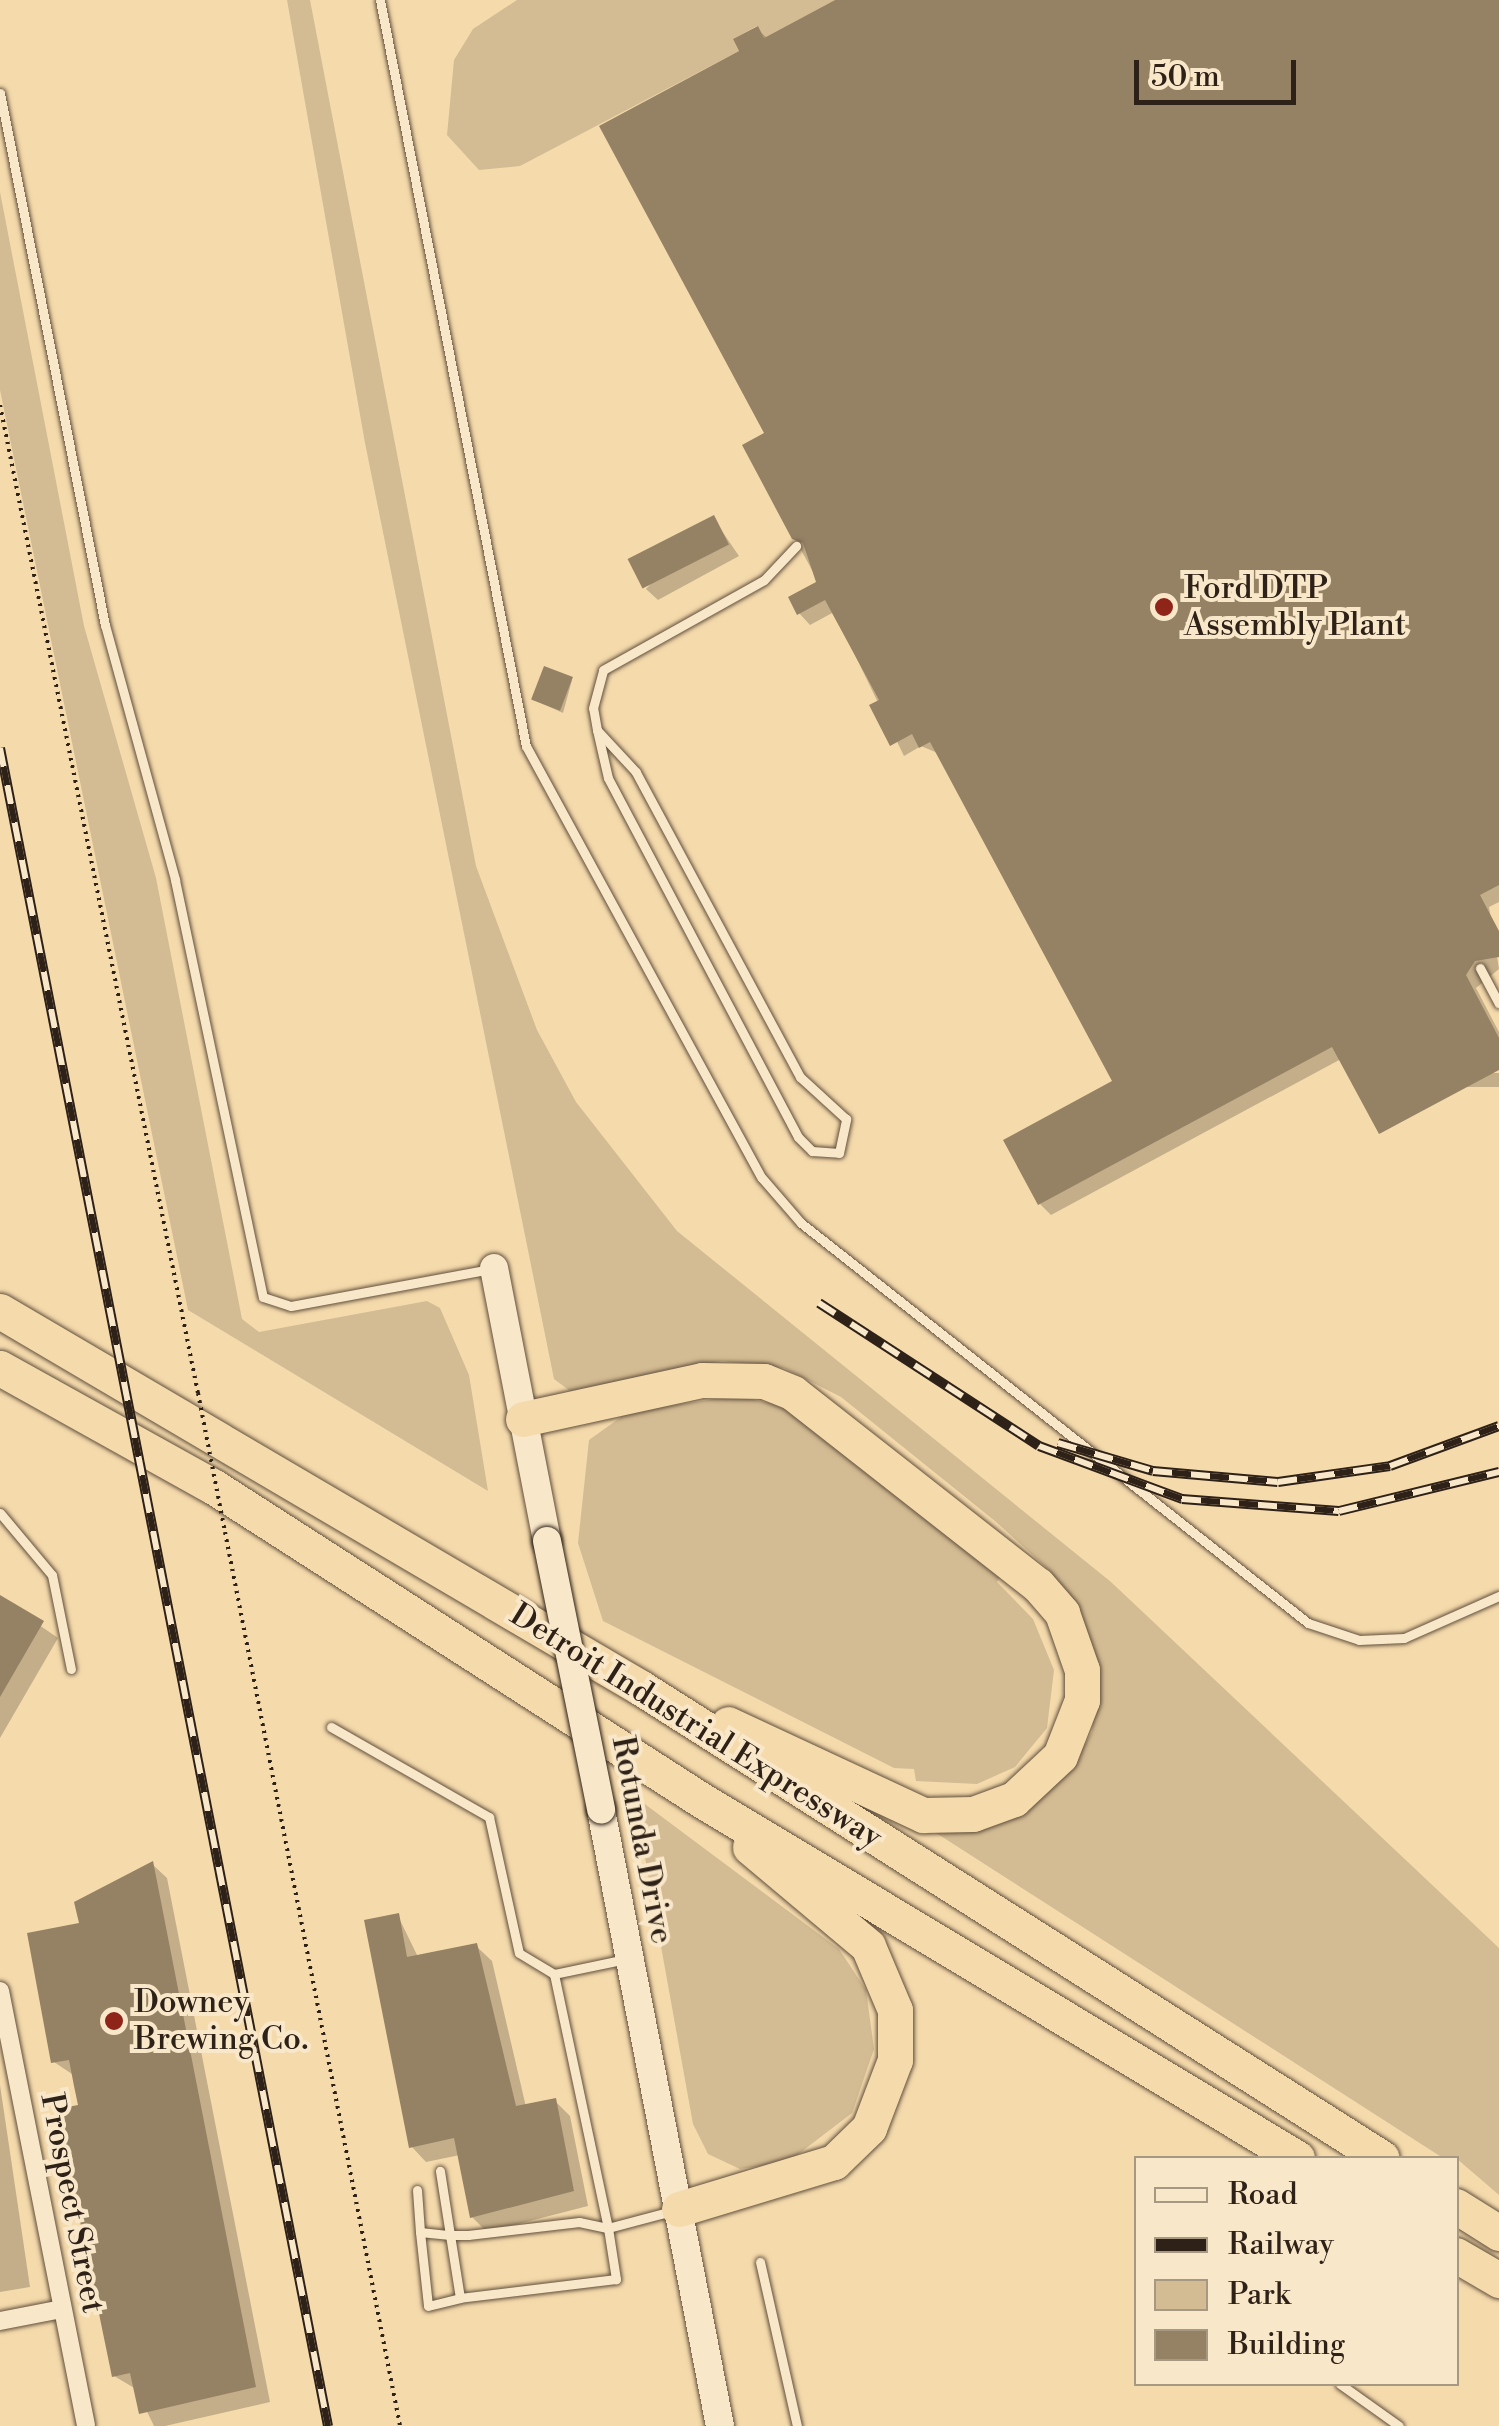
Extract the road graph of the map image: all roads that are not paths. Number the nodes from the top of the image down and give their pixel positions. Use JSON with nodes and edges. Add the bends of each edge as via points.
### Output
{"nodes":[{"id":1,"x":380,"y":0,"type":"edge"},
{"id":2,"x":0,"y":93,"type":"edge"},
{"id":3,"x":796,"y":546,"type":"dead end"},
{"id":4,"x":598,"y":730,"type":"junction"},
{"id":5,"x":1480,"y":968,"type":"dead end"},
{"id":6,"x":1499,"y":1003,"type":"edge"},
{"id":7,"x":494,"y":1268,"type":"joint"},
{"id":8,"x":0,"y":1311,"type":"edge"},
{"id":9,"x":0,"y":1368,"type":"edge"},
{"id":10,"x":524,"y":1419,"type":"junction"},
{"id":11,"x":0,"y":1513,"type":"edge"},
{"id":12,"x":1499,"y":1596,"type":"edge"},
{"id":13,"x":71,"y":1669,"type":"dead end"},
{"id":14,"x":641,"y":1688,"type":"junction"},
{"id":15,"x":331,"y":1727,"type":"dead end"},
{"id":16,"x":698,"y":1798,"type":"junction"},
{"id":17,"x":630,"y":1958,"type":"junction"},
{"id":18,"x":554,"y":1974,"type":"junction"},
{"id":19,"x":0,"y":1991,"type":"edge"},
{"id":20,"x":1294,"y":2156,"type":"edge"},
{"id":21,"x":1379,"y":2156,"type":"edge"},
{"id":22,"x":440,"y":2171,"type":"dead end"},
{"id":23,"x":418,"y":2190,"type":"dead end"},
{"id":24,"x":1459,"y":2208,"type":"edge"},
{"id":25,"x":680,"y":2209,"type":"junction"},
{"id":26,"x":608,"y":2228,"type":"junction"},
{"id":27,"x":420,"y":2232,"type":"junction"},
{"id":28,"x":1499,"y":2233,"type":"edge"},
{"id":29,"x":450,"y":2236,"type":"junction"},
{"id":30,"x":1459,"y":2257,"type":"edge"},
{"id":31,"x":760,"y":2262,"type":"dead end"},
{"id":32,"x":1499,"y":2280,"type":"edge"},
{"id":33,"x":460,"y":2298,"type":"junction"},
{"id":34,"x":62,"y":2309,"type":"junction"},
{"id":35,"x":0,"y":2322,"type":"edge"},
{"id":36,"x":1343,"y":2386,"type":"edge"},
{"id":37,"x":86,"y":2426,"type":"edge"},
{"id":38,"x":720,"y":2426,"type":"edge"},
{"id":39,"x":798,"y":2426,"type":"edge"},
{"id":40,"x":1398,"y":2426,"type":"edge"}],
"edges":[{"from":1,"to":12,"type":"lane","via":[[526,746],[762,1178],[801,1223],[1308,1623],[1359,1640],[1404,1638]]},
{"from":2,"to":7,"type":"lane","via":[[105,625],[175,880],[263,1297],[290,1306]]},
{"from":3,"to":4,"type":"lane","via":[[764,580],[603,670]]},
{"from":4,"to":4,"type":"lane","via":[[608,778],[798,1137],[812,1151],[840,1153],[846,1119],[800,1077],[636,772]]},
{"from":5,"to":6,"type":"lane"},
{"from":7,"to":10,"type":"main road","name":"Rotunda Drive"},
{"from":8,"to":14,"type":"highway","name":"Detroit Industrial Expressway"},
{"from":9,"to":16,"type":"highway","name":"Detroit Industrial Expressway","via":[[214,1487]]},
{"from":10,"to":14,"type":"highway","via":[[702,1380],[764,1381],[793,1393],[1038,1586],[1062,1613],[1082,1670],[1074,1730],[1040,1780],[991,1809],[948,1817],[922,1815]]},
{"from":10,"to":17,"type":"main road","name":"Rotunda Drive","bridge":true},
{"from":11,"to":13,"type":"lane","via":[[52,1575]]},
{"from":14,"to":21,"type":"highway","name":"Detroit Industrial Expressway"},
{"from":15,"to":18,"type":"lane","via":[[488,1817],[519,1954]]},
{"from":16,"to":20,"type":"highway","name":"Detroit Industrial Expressway"},
{"from":16,"to":25,"type":"highway","via":[[868,1946],[897,2031],[881,2106],[834,2162]]},
{"from":17,"to":18,"type":"lane"},
{"from":17,"to":25,"type":"main road","name":"Rotunda Drive"},
{"from":18,"to":26,"type":"lane"},
{"from":19,"to":34,"type":"street","name":"Prospect Street"},
{"from":22,"to":29,"type":"lane"},
{"from":23,"to":27,"type":"lane"},
{"from":24,"to":28,"type":"highway"},
{"from":25,"to":26,"type":"lane"},
{"from":25,"to":38,"type":"main road","name":"Rotunda Drive"},
{"from":26,"to":29,"type":"lane","via":[[579,2222]]},
{"from":26,"to":33,"type":"lane","via":[[616,2279]]},
{"from":27,"to":29,"type":"lane"},
{"from":27,"to":33,"type":"lane","via":[[428,2306]]},
{"from":29,"to":33,"type":"lane"},
{"from":30,"to":32,"type":"highway"},
{"from":31,"to":39,"type":"lane"},
{"from":34,"to":35,"type":"street"},
{"from":34,"to":37,"type":"street","name":"Prospect Street"},
{"from":36,"to":40,"type":"lane"}]}
